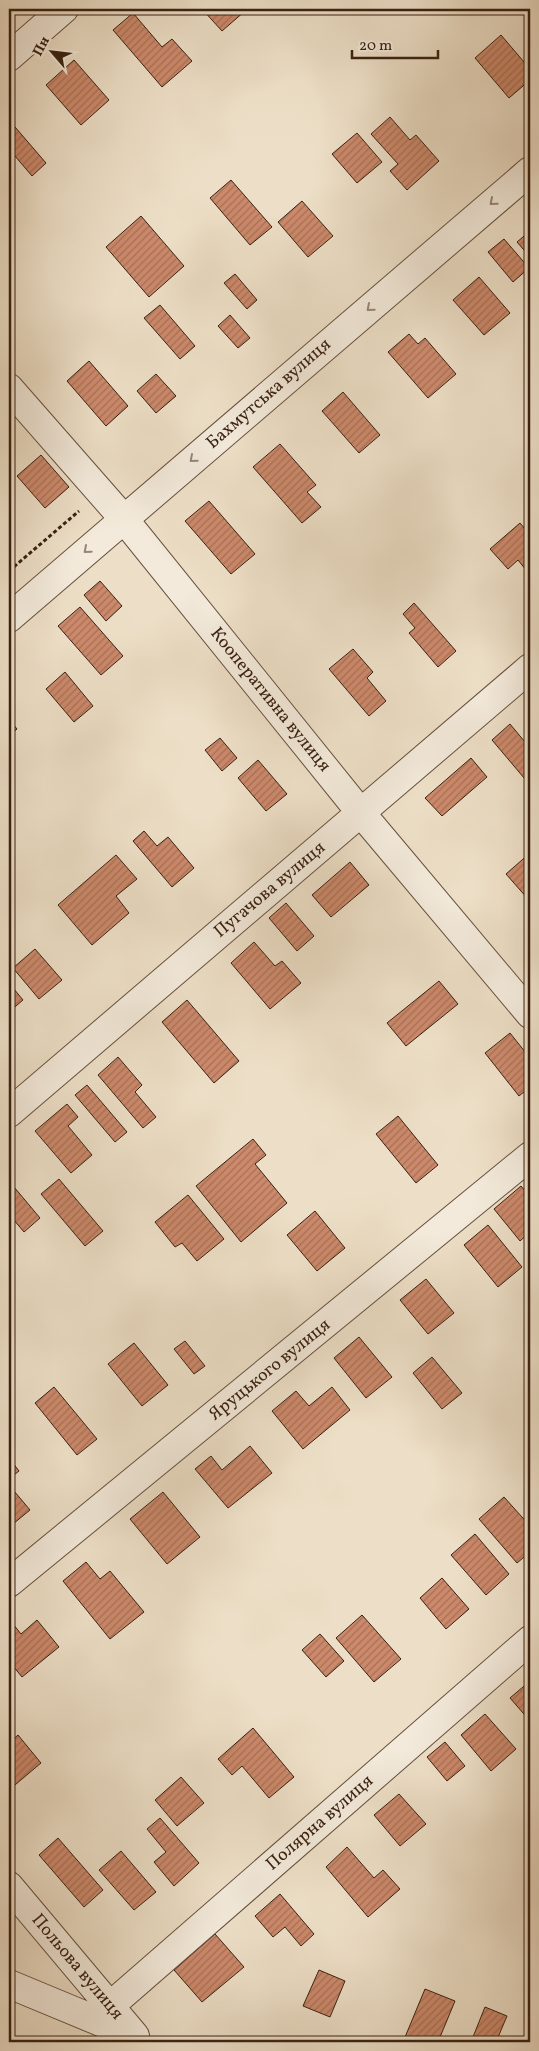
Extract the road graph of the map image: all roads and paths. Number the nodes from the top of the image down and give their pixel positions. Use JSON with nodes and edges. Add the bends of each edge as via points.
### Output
{"nodes":[{"id":1,"x":64,"y":9,"type":"edge"},
{"id":2,"x":9,"y":57,"type":"edge"},
{"id":3,"x":530,"y":171,"type":"edge"},
{"id":4,"x":9,"y":388,"type":"edge"},
{"id":5,"x":86,"y":505,"type":"dead end"},
{"id":6,"x":123,"y":518,"type":"junction"},
{"id":7,"x":9,"y":571,"type":"edge"},
{"id":8,"x":9,"y":618,"type":"edge"},
{"id":9,"x":530,"y":668,"type":"edge"},
{"id":10,"x":361,"y":813,"type":"junction"},
{"id":11,"x":530,"y":1014,"type":"edge"},
{"id":12,"x":9,"y":1113,"type":"edge"},
{"id":13,"x":530,"y":1156,"type":"edge"},
{"id":14,"x":9,"y":1583,"type":"edge"},
{"id":15,"x":530,"y":1640,"type":"edge"},
{"id":16,"x":9,"y":1886,"type":"edge"},
{"id":17,"x":9,"y":1984,"type":"edge"},
{"id":18,"x":110,"y":2006,"type":"junction"},
{"id":19,"x":142,"y":2039,"type":"edge"}],
"edges":[{"from":1,"to":2,"type":"street"},
{"from":3,"to":6,"type":"street","name":"Бахмутська вулиця","one_way":true},
{"from":4,"to":6,"type":"street","name":"Кооперативна вулиця"},
{"from":5,"to":7,"type":"path"},
{"from":6,"to":8,"type":"street","name":"Бахмутська вулиця","one_way":true},
{"from":6,"to":10,"type":"street","name":"Кооперативна вулиця"},
{"from":9,"to":10,"type":"street","name":"Пугачова вулиця"},
{"from":10,"to":11,"type":"street","name":"Кооперативна вулиця"},
{"from":10,"to":12,"type":"street","name":"Пугачова вулиця"},
{"from":13,"to":14,"type":"street","name":"Яруцького вулиця"},
{"from":15,"to":18,"type":"street","name":"Полярна вулиця"},
{"from":16,"to":18,"type":"street","name":"Польова вулиця"},
{"from":17,"to":19,"type":"street"},
{"from":18,"to":19,"type":"street","name":"Польова вулиця"}]}
